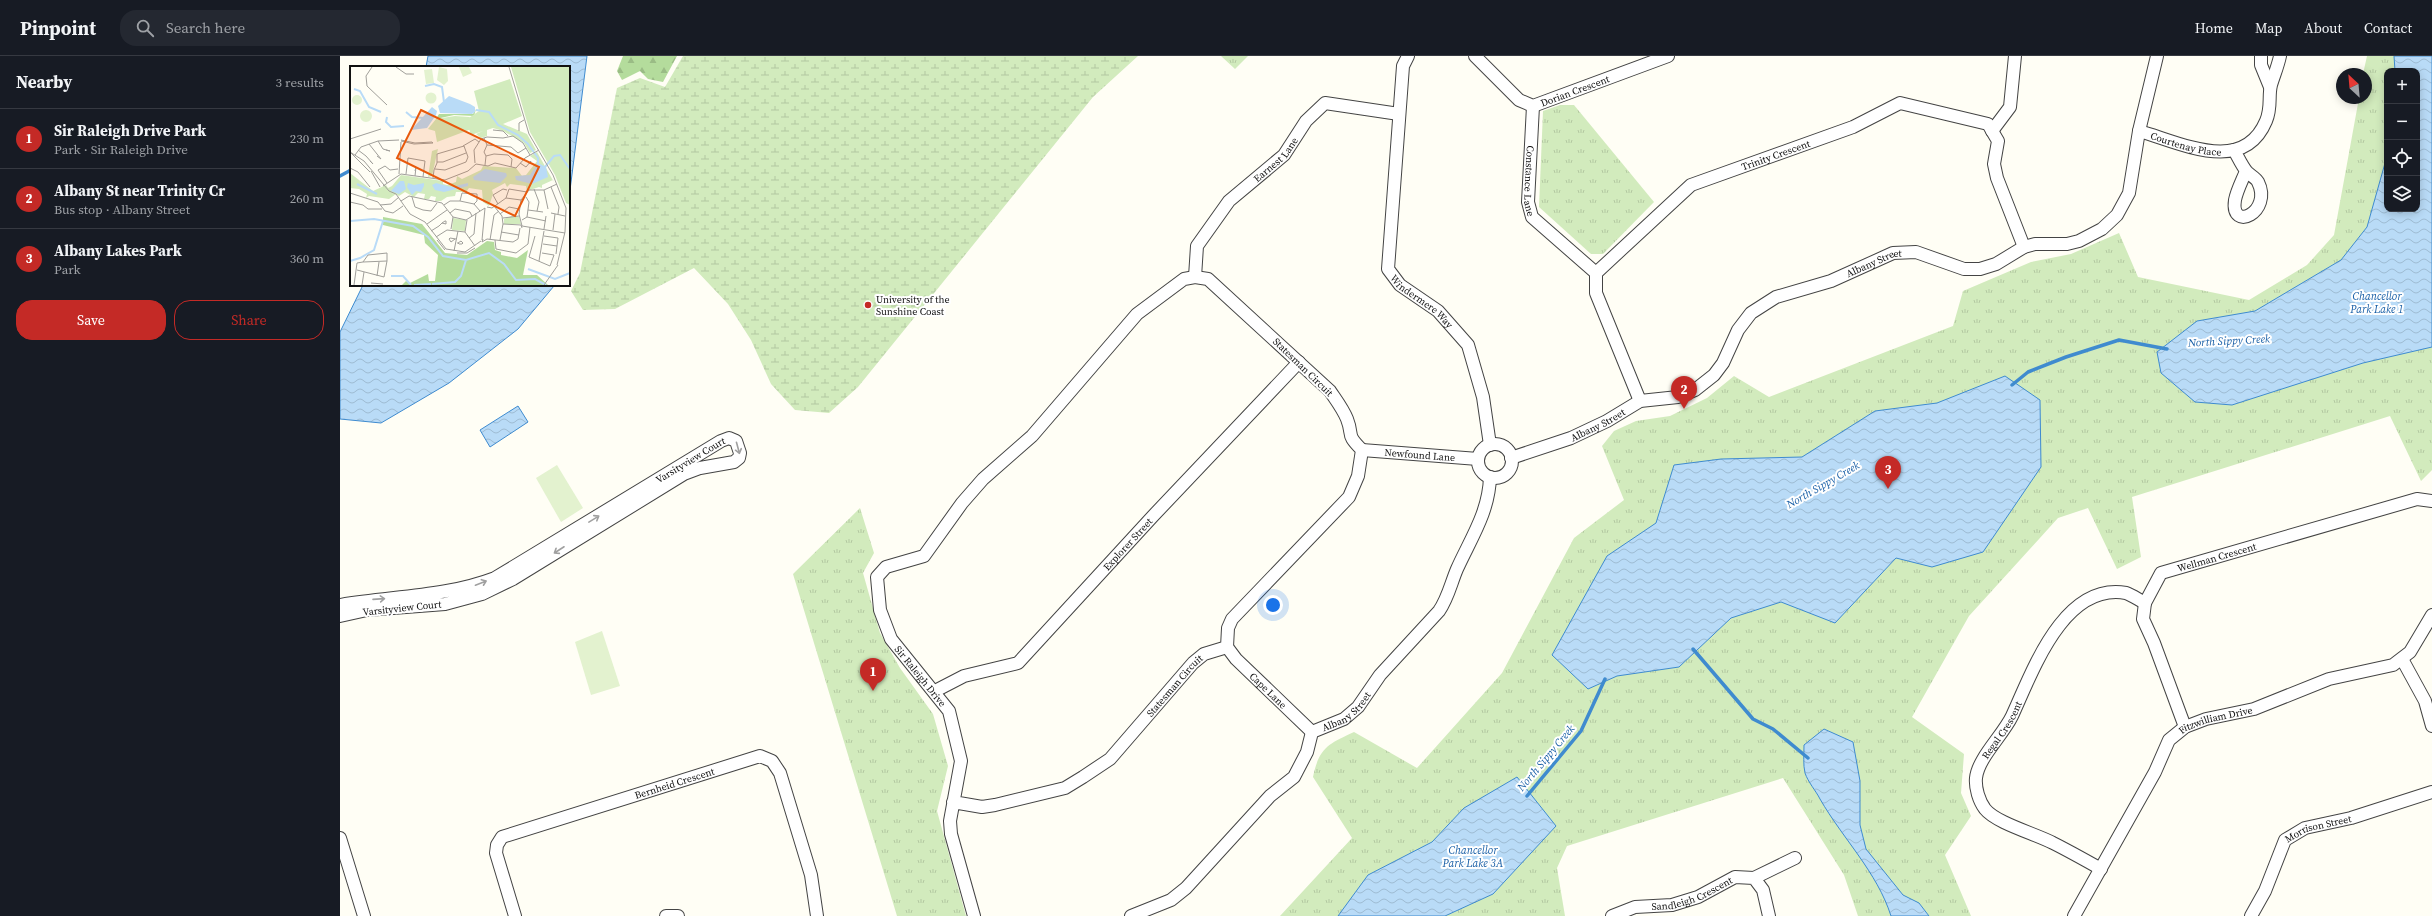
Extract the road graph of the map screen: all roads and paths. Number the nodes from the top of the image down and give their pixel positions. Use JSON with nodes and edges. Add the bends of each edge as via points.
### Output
{"nodes":[{"id":1,"x":1408,"y":56,"type":"edge"},
{"id":2,"x":1475,"y":56,"type":"edge"},
{"id":3,"x":1668,"y":56,"type":"edge"},
{"id":4,"x":2015,"y":56,"type":"edge"},
{"id":5,"x":2157,"y":56,"type":"edge"},
{"id":6,"x":2261,"y":56,"type":"edge"},
{"id":7,"x":2280,"y":56,"type":"edge"},
{"id":8,"x":2270,"y":86,"type":"junction"},
{"id":9,"x":1533,"y":106,"type":"junction"},
{"id":10,"x":1399,"y":114,"type":"junction"},
{"id":11,"x":1992,"y":131,"type":"junction"},
{"id":12,"x":2139,"y":131,"type":"junction"},
{"id":13,"x":2234,"y":150,"type":"junction"},
{"id":14,"x":2246,"y":171,"type":"dead end"},
{"id":15,"x":2024,"y":247,"type":"junction"},
{"id":16,"x":1596,"y":273,"type":"junction"},
{"id":17,"x":1195,"y":277,"type":"junction"},
{"id":18,"x":1299,"y":362,"type":"junction"},
{"id":19,"x":1640,"y":401,"type":"junction"},
{"id":20,"x":1490,"y":445,"type":"junction"},
{"id":21,"x":1362,"y":450,"type":"junction"},
{"id":22,"x":1478,"y":458,"type":"junction"},
{"id":23,"x":1511,"y":458,"type":"junction"},
{"id":24,"x":681,"y":471,"type":"dead end"},
{"id":25,"x":1490,"y":477,"type":"junction"},
{"id":26,"x":2432,"y":501,"type":"edge"},
{"id":27,"x":444,"y":598,"type":"junction"},
{"id":28,"x":2145,"y":602,"type":"junction"},
{"id":29,"x":340,"y":605,"type":"edge"},
{"id":30,"x":2432,"y":615,"type":"edge"},
{"id":31,"x":340,"y":616,"type":"edge"},
{"id":32,"x":1227,"y":647,"type":"junction"},
{"id":33,"x":2402,"y":659,"type":"junction"},
{"id":34,"x":935,"y":691,"type":"junction"},
{"id":35,"x":2432,"y":726,"type":"edge"},
{"id":36,"x":2185,"y":727,"type":"junction"},
{"id":37,"x":1312,"y":732,"type":"junction"},
{"id":38,"x":2432,"y":792,"type":"edge"},
{"id":39,"x":953,"y":802,"type":"junction"},
{"id":40,"x":340,"y":838,"type":"edge"},
{"id":41,"x":1795,"y":858,"type":"dead end"},
{"id":42,"x":2100,"y":869,"type":"junction"},
{"id":43,"x":1754,"y":878,"type":"junction"},
{"id":44,"x":364,"y":916,"type":"edge"},
{"id":45,"x":515,"y":916,"type":"edge"},
{"id":46,"x":666,"y":916,"type":"edge"},
{"id":47,"x":678,"y":916,"type":"edge"},
{"id":48,"x":817,"y":916,"type":"edge"},
{"id":49,"x":974,"y":916,"type":"edge"},
{"id":50,"x":1131,"y":916,"type":"edge"},
{"id":51,"x":1612,"y":916,"type":"edge"},
{"id":52,"x":1769,"y":916,"type":"edge"},
{"id":53,"x":2074,"y":916,"type":"edge"},
{"id":54,"x":2251,"y":916,"type":"edge"}],
"edges":[{"from":1,"to":10,"type":"street","name":"Windermere Way","via":[[1402,66]]},
{"from":2,"to":9,"type":"street","name":"Dorian Crescent","via":[[1519,100]]},
{"from":3,"to":9,"type":"street","name":"Dorian Crescent"},
{"from":4,"to":11,"type":"street","via":[[2010,107]]},
{"from":5,"to":12,"type":"street","name":"Albany Street"},
{"from":6,"to":8,"type":"street","name":"Courtenay Place","via":[[2261,65]]},
{"from":7,"to":8,"type":"street","name":"Courtenay Place"},
{"from":8,"to":13,"type":"street","name":"Courtenay Place","via":[[2271,106],[2260,133],[2248,144]]},
{"from":9,"to":16,"type":"street","name":"Constance Lane","via":[[1528,202],[1532,217]]},
{"from":10,"to":17,"type":"street","name":"Earnest Lane","via":[[1325,103],[1306,121],[1284,155],[1229,201],[1197,246]]},
{"from":10,"to":20,"type":"street","name":"Windermere Way","via":[[1388,269],[1400,285],[1438,311],[1468,345],[1483,397]]},
{"from":11,"to":15,"type":"street","via":[[1998,141],[1994,164],[1997,178]]},
{"from":11,"to":16,"type":"street","name":"Trinity Crescent","via":[[1988,124],[1900,103],[1853,127],[1691,185]]},
{"from":12,"to":13,"type":"street","name":"Courtenay Place","via":[[2202,151],[2219,153]]},
{"from":12,"to":15,"type":"street","name":"Albany Street","via":[[2129,193],[2110,223],[2080,241]]},
{"from":13,"to":14,"type":"street","name":"Courtenay Place"},
{"from":15,"to":19,"type":"street","name":"Albany Street","via":[[1996,264],[1972,270],[1964,270],[1916,252],[1893,253],[1831,281],[1776,297],[1751,313],[1738,330],[1723,363],[1705,384],[1685,395]]},
{"from":16,"to":19,"type":"street","via":[[1596,293]]},
{"from":17,"to":18,"type":"street","name":"Statesman Circuit","via":[[1208,279]]},
{"from":17,"to":34,"type":"street","name":"Sir Raleigh Drive","via":[[1184,279],[1137,314],[1032,436],[983,479],[924,556],[886,567],[877,577],[880,610],[890,639]]},
{"from":18,"to":21,"type":"street","name":"Statesman Circuit","via":[[1334,396],[1348,421],[1350,438]]},
{"from":18,"to":34,"type":"street","name":"Explorer Street","via":[[1018,662],[964,676]]},
{"from":19,"to":23,"type":"street","name":"Albany Street","via":[[1607,421],[1571,438]]},
{"from":20,"to":22,"type":"street","via":[[1482,450]]},
{"from":20,"to":23,"type":"street","via":[[1496,444],[1505,448]]},
{"from":21,"to":22,"type":"street","name":"Newfound Lane"},
{"from":21,"to":32,"type":"street","via":[[1358,476],[1349,497],[1232,619],[1228,628]]},
{"from":22,"to":25,"type":"street","via":[[1480,470]]},
{"from":23,"to":25,"type":"street","via":[[1508,472],[1498,478]]},
{"from":24,"to":27,"type":"street","name":"Varsityview Court","via":[[571,538],[513,579],[482,594]]},
{"from":25,"to":37,"type":"street","name":"Albany Street","via":[[1490,494],[1483,517],[1439,611],[1380,675],[1358,707],[1344,719]]},
{"from":26,"to":28,"type":"street","name":"Wellman Crescent","via":[[2417,499],[2161,573]]},
{"from":29,"to":27,"type":"street","name":"Varsityview Court","one_way":true,"via":[[372,599]]},
{"from":27,"to":31,"type":"street","name":"Varsityview Court"},
{"from":28,"to":36,"type":"street","name":"Wellman Crescent","via":[[2143,619]]},
{"from":28,"to":42,"type":"street","name":"Regal Crescent","via":[[2127,594],[2101,595],[2082,604],[2067,617],[2038,657],[2012,716],[1979,766],[1976,778],[1977,791],[1985,809],[1997,819],[2053,843]]},
{"from":30,"to":33,"type":"street","name":"Fitzwilliam Drive","via":[[2415,644]]},
{"from":32,"to":37,"type":"street","name":"Cape Lane","via":[[1236,659]]},
{"from":32,"to":39,"type":"street","name":"Statesman Circuit","via":[[1204,654],[1193,663],[1110,759],[1065,788],[982,807]]},
{"from":33,"to":35,"type":"street","via":[[2425,701]]},
{"from":33,"to":36,"type":"street","name":"Fitzwilliam Drive","via":[[2382,668],[2329,680],[2254,709]]},
{"from":34,"to":39,"type":"street","name":"Sir Raleigh Drive","via":[[949,711],[961,761]]},
{"from":36,"to":42,"type":"street","name":"Fitzwilliam Drive","via":[[2169,740],[2155,772]]},
{"from":37,"to":50,"type":"street","name":"Albany Street","via":[[1307,752],[1294,777],[1270,796],[1186,888],[1171,900]]},
{"from":38,"to":54,"type":"street","name":"Morrison Street","via":[[2351,818],[2305,828],[2285,840],[2265,891]]},
{"from":39,"to":49,"type":"street","name":"Sir Raleigh Drive","via":[[951,834]]},
{"from":40,"to":44,"type":"street"},
{"from":41,"to":43,"type":"street"},
{"from":42,"to":53,"type":"street","name":"Fitzwilliam Drive"},
{"from":43,"to":51,"type":"street","name":"Sandleigh Crescent","via":[[1735,877],[1698,897],[1672,905],[1635,907]]},
{"from":43,"to":52,"type":"street","via":[[1763,890]]},
{"from":45,"to":48,"type":"street","name":"Bernheid Crescent","via":[[496,854],[497,845],[502,837],[760,756],[772,761],[780,773],[811,875]]},
{"from":46,"to":47,"type":"street"}]}
